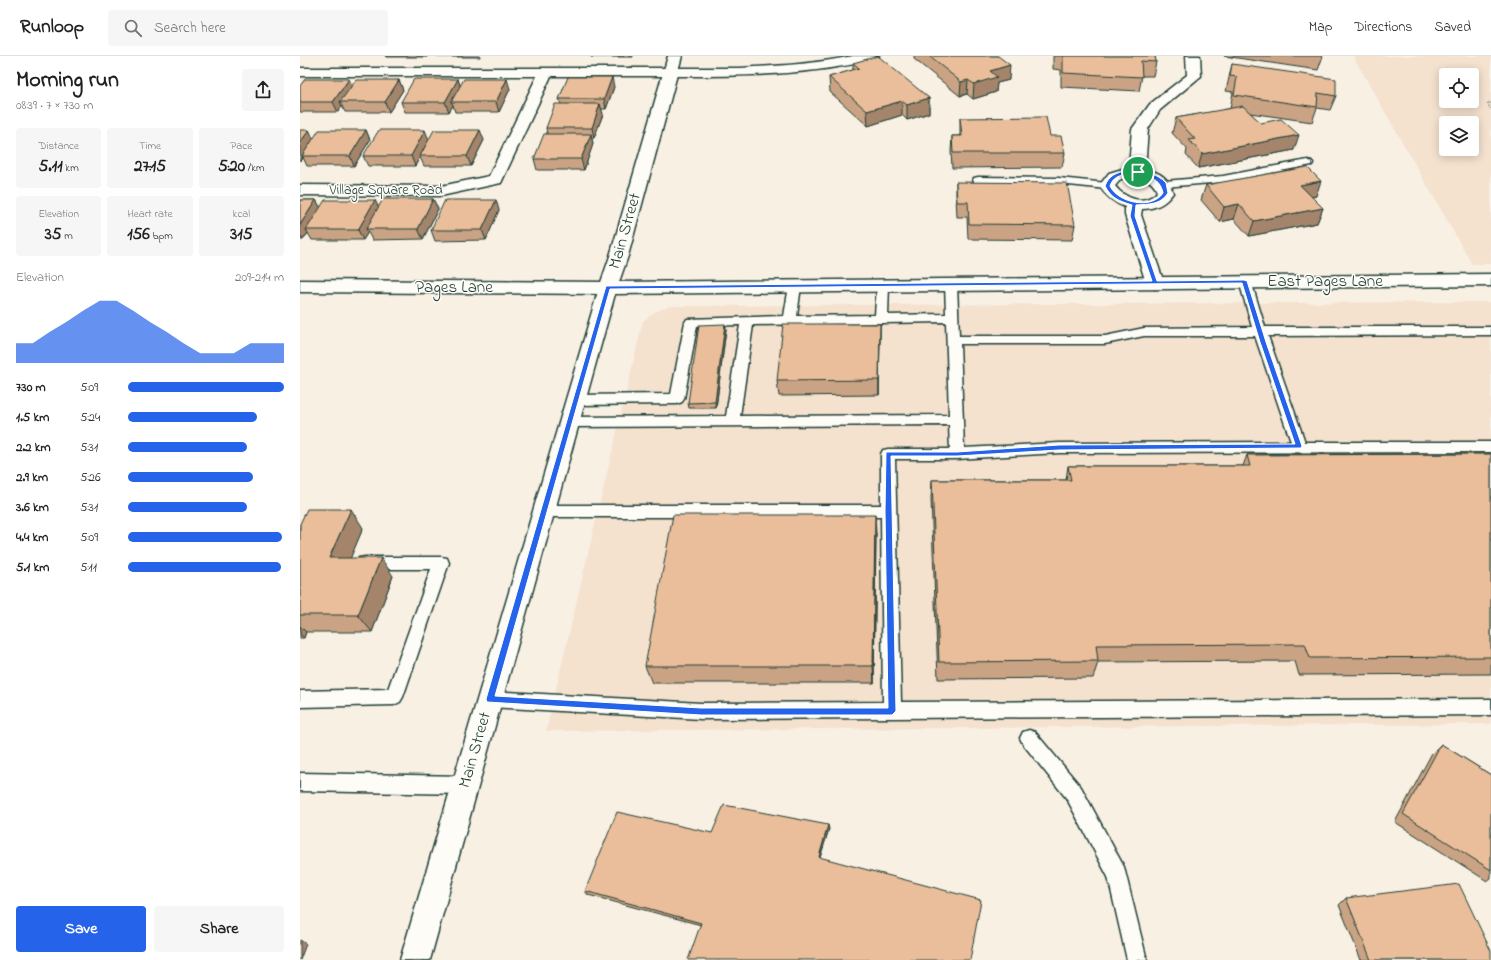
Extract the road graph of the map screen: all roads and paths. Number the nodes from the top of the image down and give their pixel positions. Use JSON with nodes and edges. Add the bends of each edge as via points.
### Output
{"nodes":[{"id":1,"x":675,"y":56,"type":"edge"},
{"id":2,"x":872,"y":56,"type":"edge"},
{"id":3,"x":1193,"y":56,"type":"edge"},
{"id":4,"x":671,"y":71,"type":"junction"},
{"id":5,"x":300,"y":72,"type":"edge"},
{"id":6,"x":546,"y":72,"type":"junction"},
{"id":7,"x":1491,"y":103,"type":"edge"},
{"id":8,"x":1491,"y":109,"type":"edge"},
{"id":9,"x":1308,"y":163,"type":"dead end"},
{"id":10,"x":1138,"y":172,"type":"junction"},
{"id":11,"x":978,"y":180,"type":"dead end"},
{"id":12,"x":1164,"y":184,"type":"junction"},
{"id":13,"x":1107,"y":186,"type":"junction"},
{"id":14,"x":300,"y":190,"type":"edge"},
{"id":15,"x":1134,"y":204,"type":"junction"},
{"id":16,"x":1491,"y":280,"type":"edge"},
{"id":17,"x":1244,"y":281,"type":"junction"},
{"id":18,"x":1155,"y":283,"type":"junction"},
{"id":19,"x":951,"y":284,"type":"junction"},
{"id":20,"x":882,"y":285,"type":"junction"},
{"id":21,"x":300,"y":286,"type":"edge"},
{"id":22,"x":795,"y":286,"type":"junction"},
{"id":23,"x":608,"y":288,"type":"junction"},
{"id":24,"x":952,"y":318,"type":"junction"},
{"id":25,"x":882,"y":319,"type":"junction"},
{"id":26,"x":790,"y":320,"type":"junction"},
{"id":27,"x":747,"y":321,"type":"junction"},
{"id":28,"x":1491,"y":331,"type":"edge"},
{"id":29,"x":1260,"y":332,"type":"junction"},
{"id":30,"x":953,"y":340,"type":"junction"},
{"id":31,"x":575,"y":400,"type":"junction"},
{"id":32,"x":956,"y":420,"type":"junction"},
{"id":33,"x":732,"y":421,"type":"junction"},
{"id":34,"x":569,"y":422,"type":"junction"},
{"id":35,"x":1298,"y":446,"type":"junction"},
{"id":36,"x":1491,"y":447,"type":"edge"},
{"id":37,"x":957,"y":454,"type":"junction"},
{"id":38,"x":544,"y":511,"type":"junction"},
{"id":39,"x":888,"y":511,"type":"junction"},
{"id":40,"x":348,"y":563,"type":"edge"},
{"id":41,"x":300,"y":699,"type":"edge"},
{"id":42,"x":490,"y":699,"type":"junction"},
{"id":43,"x":1491,"y":707,"type":"edge"},
{"id":44,"x":892,"y":711,"type":"junction"},
{"id":45,"x":1029,"y":738,"type":"dead end"},
{"id":46,"x":300,"y":782,"type":"edge"},
{"id":47,"x":465,"y":785,"type":"junction"},
{"id":48,"x":415,"y":960,"type":"edge"},
{"id":49,"x":1137,"y":960,"type":"edge"}],
"edges":[{"from":1,"to":4,"type":"street","name":"Main Street"},
{"from":2,"to":4,"type":"street","via":[[830,65],[784,70]]},
{"from":3,"to":10,"type":"street","via":[[1194,76],[1155,107],[1140,129]]},
{"from":4,"to":6,"type":"street"},
{"from":4,"to":23,"type":"street","name":"Main Street"},
{"from":5,"to":6,"type":"street"},
{"from":6,"to":14,"type":"street","name":"Village Square Road","via":[[495,180],[442,191]]},
{"from":7,"to":8,"type":"path","via":[[1487,103]]},
{"from":9,"to":12,"type":"lane","via":[[1224,179]]},
{"from":10,"to":12,"type":"street","via":[[1156,177]]},
{"from":10,"to":13,"type":"street","via":[[1115,175]]},
{"from":11,"to":13,"type":"lane","via":[[1059,181]]},
{"from":12,"to":15,"type":"street","via":[[1165,193],[1162,198],[1154,202]]},
{"from":13,"to":15,"type":"street","via":[[1117,198]]},
{"from":15,"to":18,"type":"street","via":[[1133,216]]},
{"from":16,"to":17,"type":"street","name":"East Pages Lane"},
{"from":17,"to":18,"type":"street","name":"East Pages Lane"},
{"from":17,"to":29,"type":"lane"},
{"from":18,"to":19,"type":"street","name":"East Pages Lane"},
{"from":19,"to":20,"type":"street","name":"East Pages Lane"},
{"from":19,"to":24,"type":"lane"},
{"from":20,"to":22,"type":"street","name":"East Pages Lane"},
{"from":20,"to":25,"type":"lane"},
{"from":21,"to":23,"type":"street","name":"Pages Lane"},
{"from":22,"to":23,"type":"street","name":"East Pages Lane"},
{"from":22,"to":26,"type":"lane"},
{"from":23,"to":31,"type":"street","name":"Main Street"},
{"from":24,"to":25,"type":"lane"},
{"from":24,"to":30,"type":"lane"},
{"from":25,"to":26,"type":"lane"},
{"from":26,"to":27,"type":"lane"},
{"from":27,"to":31,"type":"lane","via":[[691,322],[676,399]]},
{"from":27,"to":33,"type":"lane"},
{"from":28,"to":29,"type":"lane"},
{"from":29,"to":30,"type":"lane","via":[[1144,332],[1105,340]]},
{"from":29,"to":35,"type":"lane"},
{"from":30,"to":32,"type":"lane"},
{"from":31,"to":34,"type":"street","name":"Main Street"},
{"from":32,"to":33,"type":"lane"},
{"from":32,"to":37,"type":"lane"},
{"from":33,"to":34,"type":"lane"},
{"from":34,"to":38,"type":"street","name":"Main Street"},
{"from":35,"to":36,"type":"lane"},
{"from":35,"to":37,"type":"lane","via":[[1059,448]]},
{"from":37,"to":39,"type":"lane","via":[[888,454]]},
{"from":38,"to":39,"type":"lane"},
{"from":38,"to":42,"type":"street","name":"Main Street"},
{"from":39,"to":44,"type":"lane"},
{"from":40,"to":41,"type":"lane","via":[[441,563],[394,697]]},
{"from":42,"to":44,"type":"lane","via":[[701,711]]},
{"from":42,"to":47,"type":"street","name":"Main Street"},
{"from":43,"to":44,"type":"lane"},
{"from":45,"to":49,"type":"lane","via":[[1074,793],[1117,874]]},
{"from":46,"to":47,"type":"lane"},
{"from":47,"to":48,"type":"street","name":"Main Street"}]}
